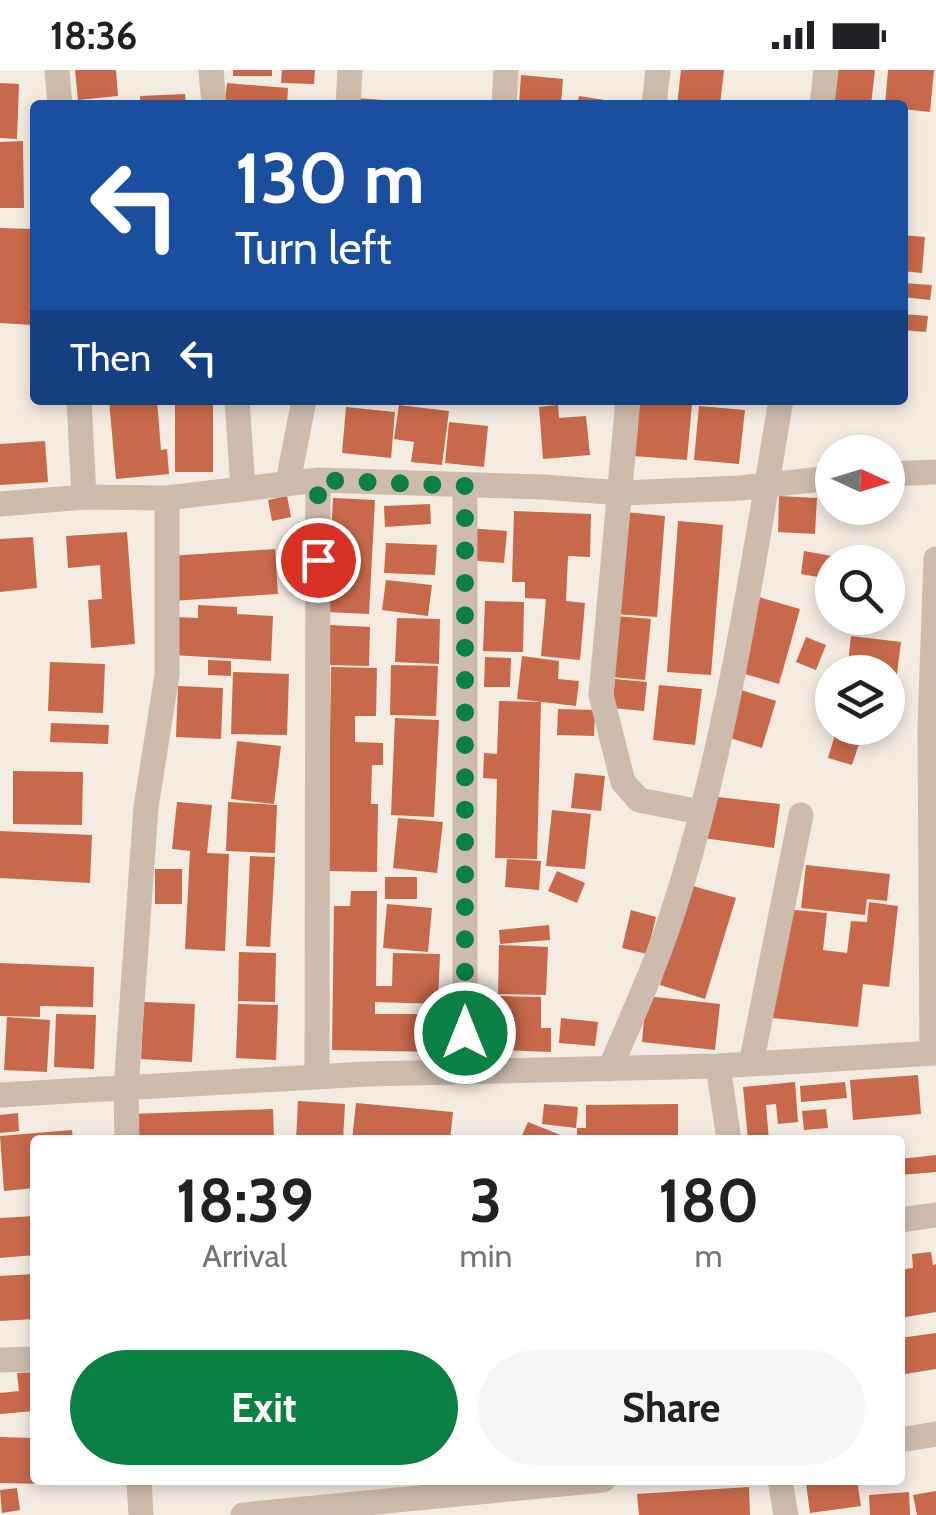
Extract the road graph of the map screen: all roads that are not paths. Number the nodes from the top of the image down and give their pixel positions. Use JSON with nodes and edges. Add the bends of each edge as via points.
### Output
{"nodes":[{"id":1,"x":57,"y":70,"type":"edge"},
{"id":2,"x":210,"y":70,"type":"edge"},
{"id":3,"x":350,"y":70,"type":"edge"},
{"id":4,"x":506,"y":70,"type":"edge"},
{"id":5,"x":658,"y":70,"type":"edge"},
{"id":6,"x":826,"y":70,"type":"edge"},
{"id":7,"x":60,"y":100,"type":"edge"},
{"id":8,"x":213,"y":100,"type":"edge"},
{"id":9,"x":348,"y":100,"type":"edge"},
{"id":10,"x":504,"y":100,"type":"edge"},
{"id":11,"x":655,"y":100,"type":"edge"},
{"id":12,"x":823,"y":100,"type":"edge"},
{"id":13,"x":79,"y":405,"type":"edge"},
{"id":14,"x":237,"y":405,"type":"edge"},
{"id":15,"x":303,"y":405,"type":"edge"},
{"id":16,"x":628,"y":405,"type":"edge"},
{"id":17,"x":780,"y":405,"type":"edge"},
{"id":18,"x":936,"y":472,"type":"edge"},
{"id":19,"x":905,"y":473,"type":"edge"},
{"id":20,"x":318,"y":480,"type":"junction"},
{"id":21,"x":815,"y":480,"type":"edge"},
{"id":22,"x":288,"y":482,"type":"junction"},
{"id":23,"x":465,"y":486,"type":"junction"},
{"id":24,"x":766,"y":486,"type":"junction"},
{"id":25,"x":243,"y":488,"type":"junction"},
{"id":26,"x":622,"y":493,"type":"junction"},
{"id":27,"x":84,"y":497,"type":"junction"},
{"id":28,"x":166,"y":498,"type":"junction"},
{"id":29,"x":0,"y":504,"type":"edge"},
{"id":30,"x":936,"y":559,"type":"edge"},
{"id":31,"x":700,"y":812,"type":"junction"},
{"id":32,"x":801,"y":816,"type":"dead end"},
{"id":33,"x":934,"y":1053,"type":"edge"},
{"id":34,"x":751,"y":1064,"type":"junction"},
{"id":35,"x":718,"y":1066,"type":"junction"},
{"id":36,"x":610,"y":1069,"type":"junction"},
{"id":37,"x":465,"y":1072,"type":"junction"},
{"id":38,"x":318,"y":1076,"type":"junction"},
{"id":39,"x":126,"y":1086,"type":"junction"},
{"id":40,"x":0,"y":1095,"type":"edge"},
{"id":41,"x":127,"y":1135,"type":"edge"},
{"id":42,"x":728,"y":1135,"type":"edge"},
{"id":43,"x":936,"y":1215,"type":"edge"},
{"id":44,"x":905,"y":1219,"type":"edge"},
{"id":45,"x":30,"y":1359,"type":"edge"},
{"id":46,"x":0,"y":1360,"type":"edge"},
{"id":47,"x":936,"y":1434,"type":"edge"},
{"id":48,"x":905,"y":1439,"type":"edge"},
{"id":49,"x":140,"y":1485,"type":"edge"},
{"id":50,"x":565,"y":1485,"type":"edge"},
{"id":51,"x":781,"y":1485,"type":"edge"},
{"id":52,"x":141,"y":1515,"type":"edge"},
{"id":53,"x":243,"y":1515,"type":"edge"},
{"id":54,"x":786,"y":1515,"type":"edge"}],
"edges":[{"from":1,"to":7,"type":"street"},
{"from":2,"to":8,"type":"street"},
{"from":3,"to":9,"type":"street"},
{"from":4,"to":10,"type":"street"},
{"from":5,"to":11,"type":"street"},
{"from":6,"to":12,"type":"street"},
{"from":13,"to":27,"type":"street"},
{"from":14,"to":25,"type":"street"},
{"from":15,"to":22,"type":"street"},
{"from":16,"to":26,"type":"street"},
{"from":17,"to":24,"type":"street"},
{"from":18,"to":19,"type":"street"},
{"from":20,"to":22,"type":"street"},
{"from":20,"to":23,"type":"street"},
{"from":20,"to":38,"type":"street"},
{"from":21,"to":24,"type":"street"},
{"from":22,"to":25,"type":"street"},
{"from":23,"to":26,"type":"street"},
{"from":23,"to":37,"type":"street"},
{"from":24,"to":26,"type":"street"},
{"from":24,"to":31,"type":"street","via":[[750,594]]},
{"from":25,"to":28,"type":"street"},
{"from":26,"to":31,"type":"street","via":[[602,696],[622,782],[638,800]]},
{"from":27,"to":28,"type":"street"},
{"from":27,"to":29,"type":"street"},
{"from":28,"to":39,"type":"street","via":[[167,675],[146,807]]},
{"from":30,"to":33,"type":"street","via":[[930,727]]},
{"from":31,"to":36,"type":"street","via":[[670,922]]},
{"from":32,"to":34,"type":"street"},
{"from":33,"to":34,"type":"street"},
{"from":34,"to":35,"type":"street"},
{"from":35,"to":36,"type":"street"},
{"from":35,"to":42,"type":"street"},
{"from":36,"to":37,"type":"street"},
{"from":37,"to":38,"type":"street"},
{"from":38,"to":39,"type":"street"},
{"from":39,"to":40,"type":"street"},
{"from":39,"to":41,"type":"street"},
{"from":43,"to":44,"type":"street"},
{"from":45,"to":46,"type":"street"},
{"from":47,"to":48,"type":"street"},
{"from":49,"to":52,"type":"street"},
{"from":50,"to":53,"type":"street"},
{"from":51,"to":54,"type":"street"}]}
